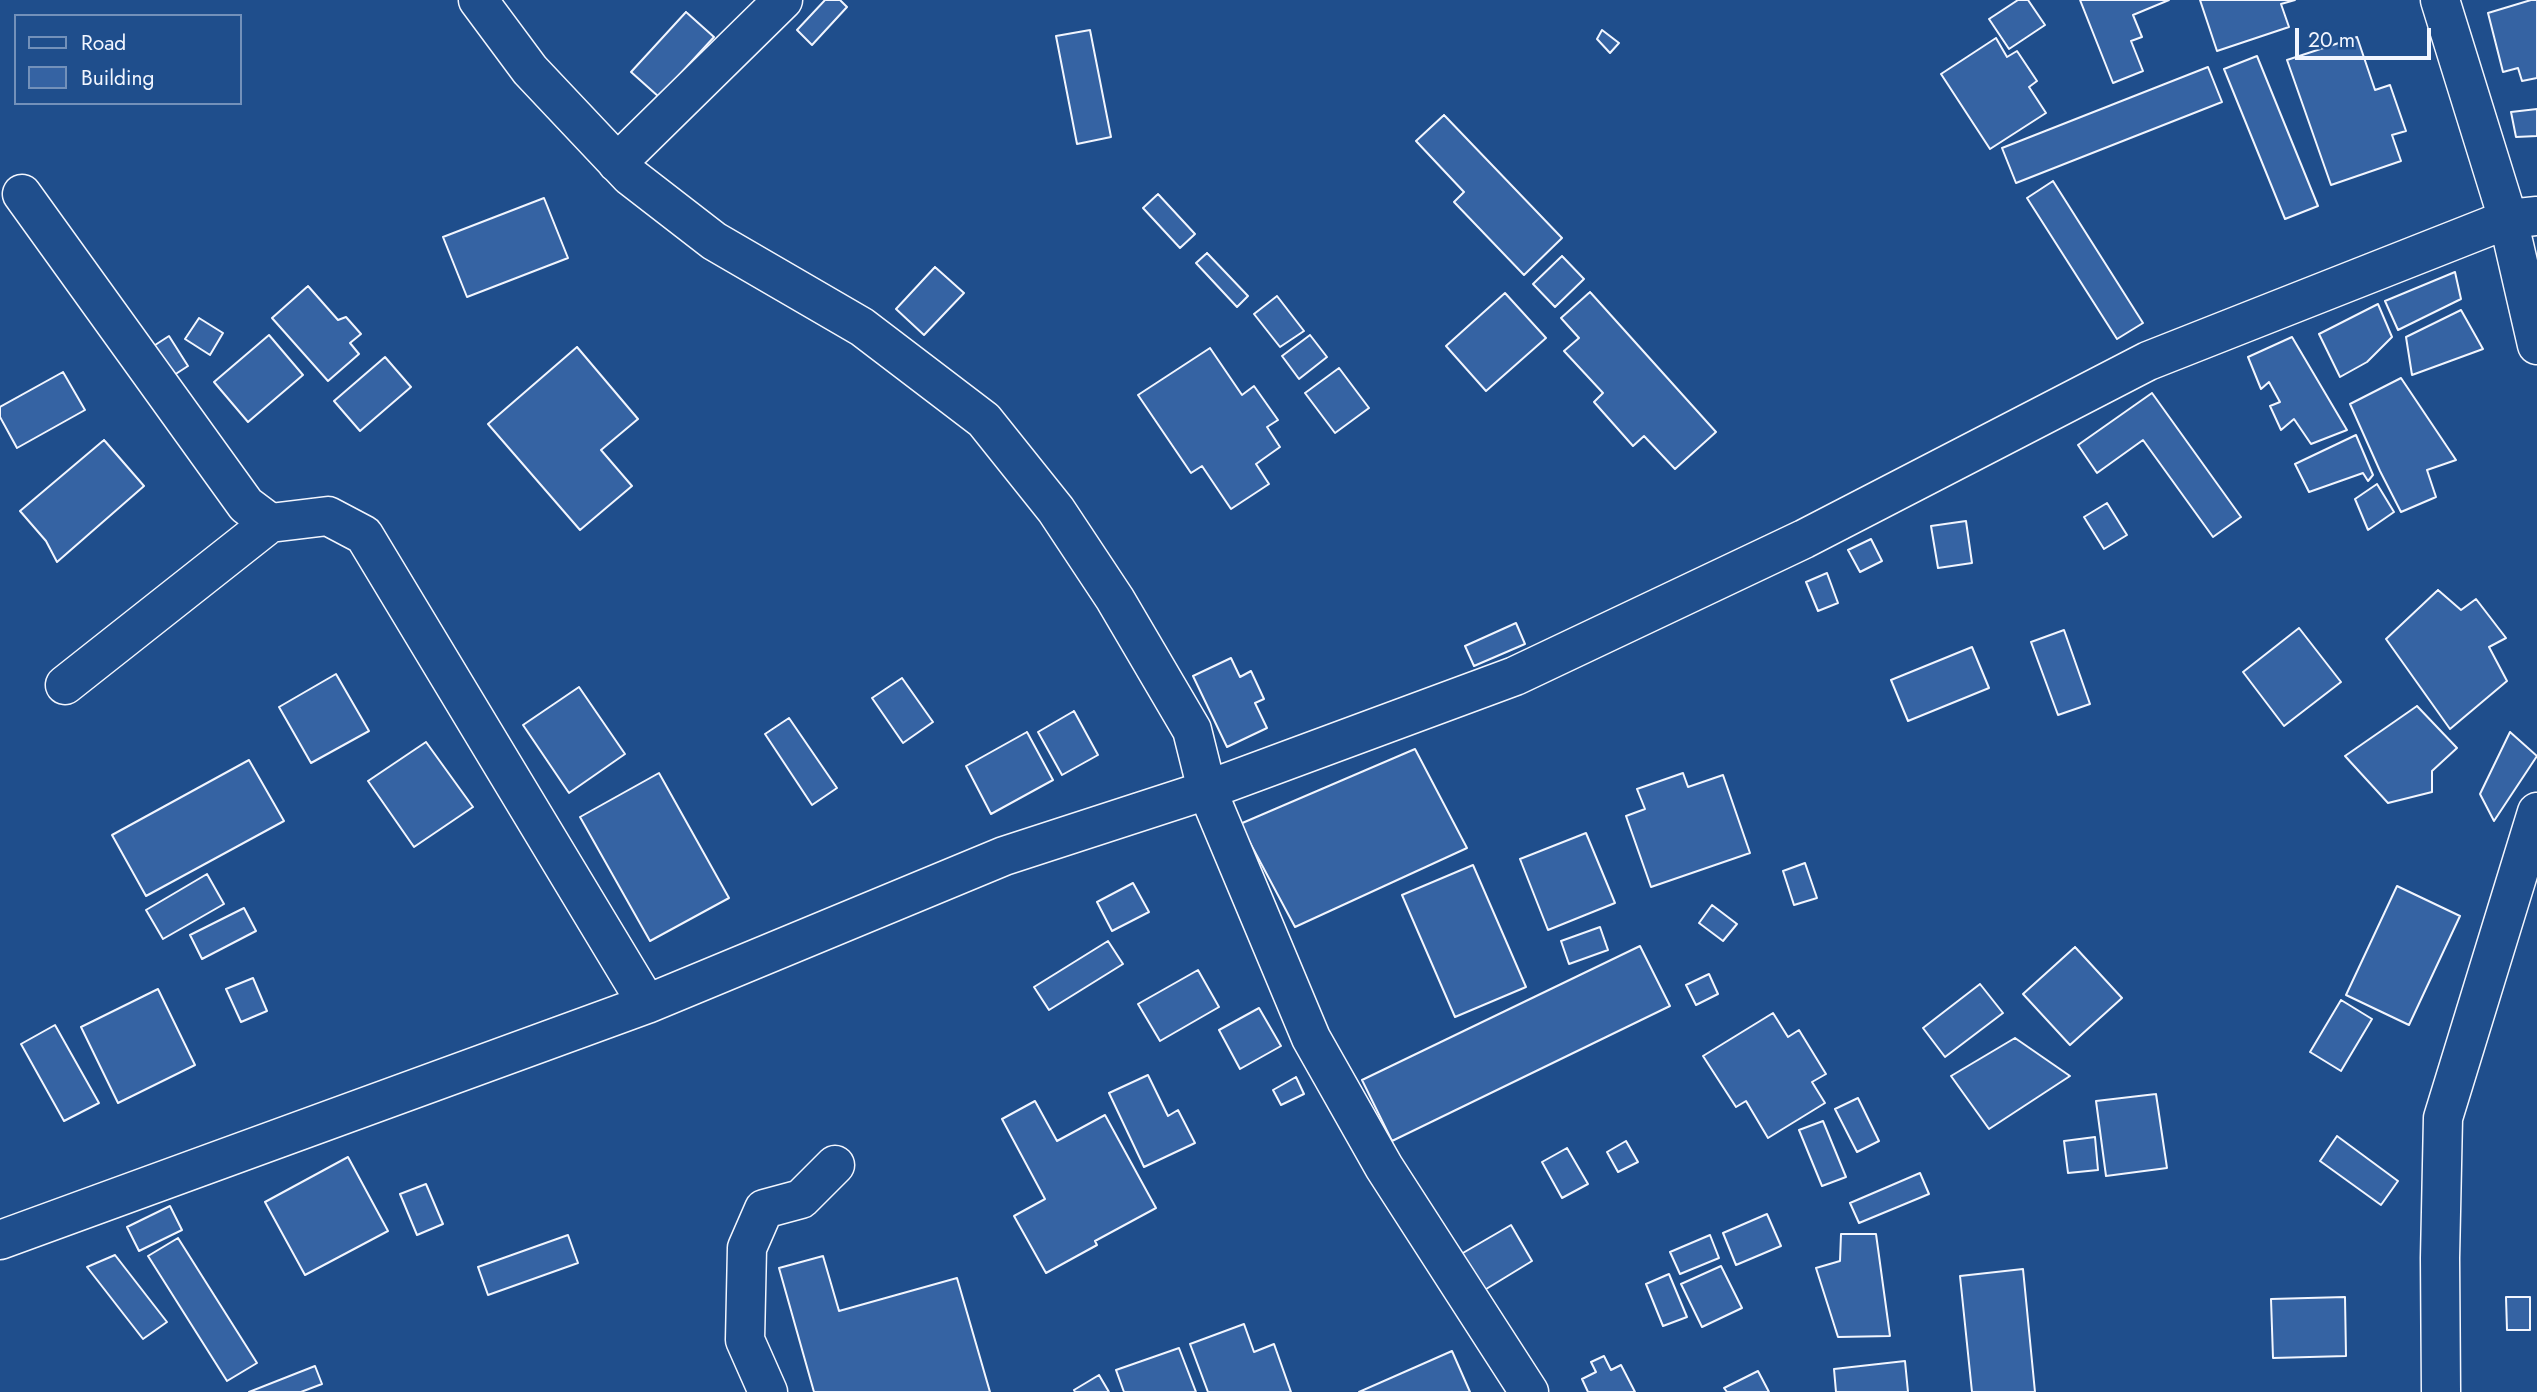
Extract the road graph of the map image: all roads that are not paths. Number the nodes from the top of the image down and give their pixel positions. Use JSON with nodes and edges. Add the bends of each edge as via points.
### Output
{"nodes":[{"id":1,"x":478,"y":0,"type":"edge"},
{"id":2,"x":783,"y":0,"type":"edge"},
{"id":3,"x":2440,"y":0,"type":"edge"},
{"id":4,"x":617,"y":163,"type":"junction"},
{"id":5,"x":22,"y":194,"type":"dead end"},
{"id":6,"x":2523,"y":218,"type":"edge"},
{"id":7,"x":2537,"y":345,"type":"edge"},
{"id":8,"x":270,"y":523,"type":"junction"},
{"id":9,"x":65,"y":685,"type":"dead end"},
{"id":10,"x":1207,"y":790,"type":"junction"},
{"id":11,"x":2537,"y":812,"type":"edge"},
{"id":12,"x":647,"y":1004,"type":"junction"},
{"id":13,"x":835,"y":1165,"type":"dead end"},
{"id":14,"x":0,"y":1240,"type":"edge"},
{"id":15,"x":768,"y":1392,"type":"edge"},
{"id":16,"x":1528,"y":1392,"type":"edge"},
{"id":17,"x":2441,"y":1392,"type":"edge"}],
"edges":[{"from":1,"to":4,"type":"street","via":[[530,70]]},
{"from":2,"to":4,"type":"street"},
{"from":3,"to":6,"type":"street"},
{"from":4,"to":10,"type":"street","via":[[714,241],[862,327],[984,420],[1056,510],[1115,599],[1192,730]]},
{"from":5,"to":8,"type":"street","via":[[246,505]]},
{"from":6,"to":7,"type":"street"},
{"from":6,"to":10,"type":"street","via":[[2148,361],[1804,539],[1515,677]]},
{"from":8,"to":9,"type":"street"},
{"from":8,"to":12,"type":"street","via":[[328,516],[364,535]]},
{"from":10,"to":12,"type":"street","via":[[1004,856]]},
{"from":10,"to":16,"type":"street","via":[[1311,1038],[1384,1167]]},
{"from":11,"to":17,"type":"street","via":[[2442,1118]]},
{"from":12,"to":14,"type":"street"},
{"from":13,"to":15,"type":"street","via":[[801,1199],[764,1209],[747,1248],[745,1340]]}]}
